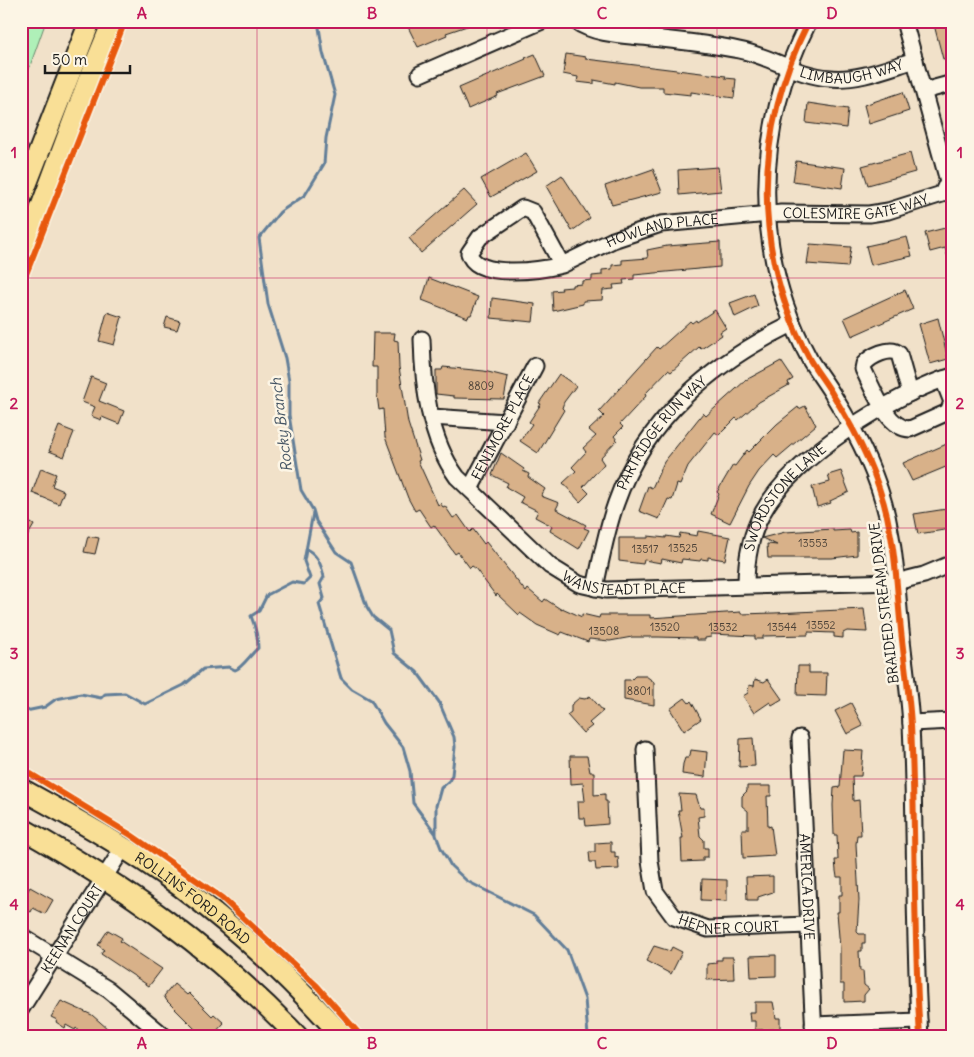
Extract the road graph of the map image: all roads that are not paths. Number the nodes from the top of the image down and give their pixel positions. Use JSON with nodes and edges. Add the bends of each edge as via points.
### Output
{"nodes":[{"id":1,"x":90,"y":21,"type":"edge"},
{"id":2,"x":113,"y":21,"type":"edge"},
{"id":3,"x":542,"y":21,"type":"edge"},
{"id":4,"x":575,"y":21,"type":"edge"},
{"id":5,"x":809,"y":21,"type":"edge"},
{"id":6,"x":904,"y":21,"type":"edge"},
{"id":7,"x":915,"y":60,"type":"junction"},
{"id":8,"x":789,"y":66,"type":"junction"},
{"id":9,"x":420,"y":74,"type":"dead end"},
{"id":10,"x":953,"y":83,"type":"edge"},
{"id":11,"x":924,"y":90,"type":"junction"},
{"id":12,"x":21,"y":198,"type":"edge"},
{"id":13,"x":767,"y":214,"type":"junction"},
{"id":14,"x":21,"y":261,"type":"edge"},
{"id":15,"x":562,"y":265,"type":"junction"},
{"id":16,"x":792,"y":324,"type":"junction"},
{"id":17,"x":422,"y":339,"type":"dead end"},
{"id":18,"x":535,"y":366,"type":"dead end"},
{"id":19,"x":948,"y":377,"type":"edge"},
{"id":20,"x":910,"y":392,"type":"junction"},
{"id":21,"x":884,"y":408,"type":"junction"},
{"id":22,"x":432,"y":417,"type":"junction"},
{"id":23,"x":506,"y":422,"type":"junction"},
{"id":24,"x":853,"y":428,"type":"junction"},
{"id":25,"x":470,"y":489,"type":"junction"},
{"id":26,"x":953,"y":563,"type":"edge"},
{"id":27,"x":896,"y":582,"type":"junction"},
{"id":28,"x":746,"y":586,"type":"junction"},
{"id":29,"x":595,"y":588,"type":"junction"},
{"id":30,"x":953,"y":721,"type":"edge"},
{"id":31,"x":910,"y":723,"type":"junction"},
{"id":32,"x":800,"y":738,"type":"dead end"},
{"id":33,"x":645,"y":749,"type":"dead end"},
{"id":34,"x":21,"y":789,"type":"edge"},
{"id":35,"x":21,"y":828,"type":"edge"},
{"id":36,"x":123,"y":848,"type":"junction"},
{"id":37,"x":105,"y":877,"type":"junction"},
{"id":38,"x":808,"y":925,"type":"junction"},
{"id":39,"x":21,"y":936,"type":"edge"},
{"id":40,"x":55,"y":955,"type":"junction"},
{"id":41,"x":21,"y":1009,"type":"edge"},
{"id":42,"x":920,"y":1029,"type":"edge"},
{"id":43,"x":813,"y":1030,"type":"edge"},
{"id":44,"x":164,"y":1036,"type":"edge"},
{"id":45,"x":297,"y":1036,"type":"edge"},
{"id":46,"x":342,"y":1036,"type":"edge"}],
"edges":[{"from":1,"to":12,"type":"main road"},
{"from":2,"to":14,"type":"main road"},
{"from":3,"to":9,"type":"street"},
{"from":4,"to":8,"type":"street","name":"LIMBAUGH WAY","via":[[603,32],[740,50]]},
{"from":5,"to":8,"type":"street","name":"BRAIDED STREAM DRIVE"},
{"from":6,"to":7,"type":"street","name":"COLESMIRE GATE WAY"},
{"from":7,"to":8,"type":"street","name":"LIMBAUGH WAY","via":[[843,78],[814,76]]},
{"from":7,"to":11,"type":"street","name":"COLESMIRE GATE WAY"},
{"from":8,"to":13,"type":"street","name":"BRAIDED STREAM DRIVE","via":[[771,129],[767,158]]},
{"from":10,"to":11,"type":"street"},
{"from":11,"to":13,"type":"street","name":"COLESMIRE GATE WAY","via":[[948,181],[942,194],[869,214]]},
{"from":13,"to":15,"type":"street","name":"HOWLAND PLACE","via":[[660,224],[613,240]]},
{"from":13,"to":16,"type":"street","name":"BRAIDED STREAM DRIVE","via":[[778,279]]},
{"from":15,"to":15,"type":"street","name":"HOWLAND PLACE","via":[[533,212],[523,208],[480,237],[469,252],[478,265],[499,270],[540,270]]},
{"from":16,"to":24,"type":"street","name":"BRAIDED STREAM DRIVE","via":[[812,364]]},
{"from":16,"to":29,"type":"street","name":"PARTRIDGE RUN WAY","via":[[739,352],[714,370],[656,430],[636,460],[616,502]]},
{"from":17,"to":22,"type":"street","name":"WANSTEADT PLACE","via":[[422,369]]},
{"from":18,"to":23,"type":"street","name":"FENIMORE PLACE"},
{"from":19,"to":20,"type":"street","name":"SWORDSTONE LANE"},
{"from":19,"to":21,"type":"street","via":[[952,402],[948,412],[910,429],[902,429],[891,422]]},
{"from":20,"to":21,"type":"street","name":"SWORDSTONE LANE"},
{"from":20,"to":21,"type":"street","via":[[898,354],[894,351],[867,360],[864,369]]},
{"from":21,"to":24,"type":"street","name":"SWORDSTONE LANE"},
{"from":22,"to":23,"type":"street"},
{"from":22,"to":25,"type":"street","name":"WANSTEADT PLACE","via":[[449,466]]},
{"from":23,"to":25,"type":"street","name":"FENIMORE PLACE"},
{"from":24,"to":27,"type":"street","name":"BRAIDED STREAM DRIVE","via":[[883,499]]},
{"from":24,"to":28,"type":"street","name":"SWORDSTONE LANE","via":[[807,461],[770,500],[754,531]]},
{"from":25,"to":29,"type":"street","name":"WANSTEADT PLACE","via":[[550,566],[564,576]]},
{"from":26,"to":27,"type":"street","name":"WANSTEADT PLACE"},
{"from":27,"to":28,"type":"street","name":"WANSTEADT PLACE"},
{"from":27,"to":31,"type":"street","name":"BRAIDED STREAM DRIVE"},
{"from":28,"to":29,"type":"street","name":"WANSTEADT PLACE"},
{"from":30,"to":31,"type":"street"},
{"from":31,"to":42,"type":"street","name":"BRAIDED STREAM DRIVE"},
{"from":32,"to":38,"type":"street","name":"AMERICA DRIVE"},
{"from":33,"to":38,"type":"street","name":"HEPNER COURT","via":[[650,861],[655,891],[674,917],[708,929]]},
{"from":34,"to":36,"type":"main road","name":"ROLLINS FORD ROAD"},
{"from":35,"to":37,"type":"main road"},
{"from":36,"to":37,"type":"street","name":"KEENAN COURT"},
{"from":36,"to":46,"type":"main road","name":"ROLLINS FORD ROAD","via":[[179,886],[239,934],[301,991]]},
{"from":37,"to":40,"type":"street","name":"KEENAN COURT"},
{"from":37,"to":45,"type":"main road","via":[[222,963]]},
{"from":38,"to":43,"type":"street","name":"AMERICA DRIVE"},
{"from":39,"to":40,"type":"street"},
{"from":40,"to":41,"type":"street","name":"KEENAN COURT"},
{"from":40,"to":44,"type":"street","via":[[109,990]]},
{"from":42,"to":43,"type":"street"}]}
